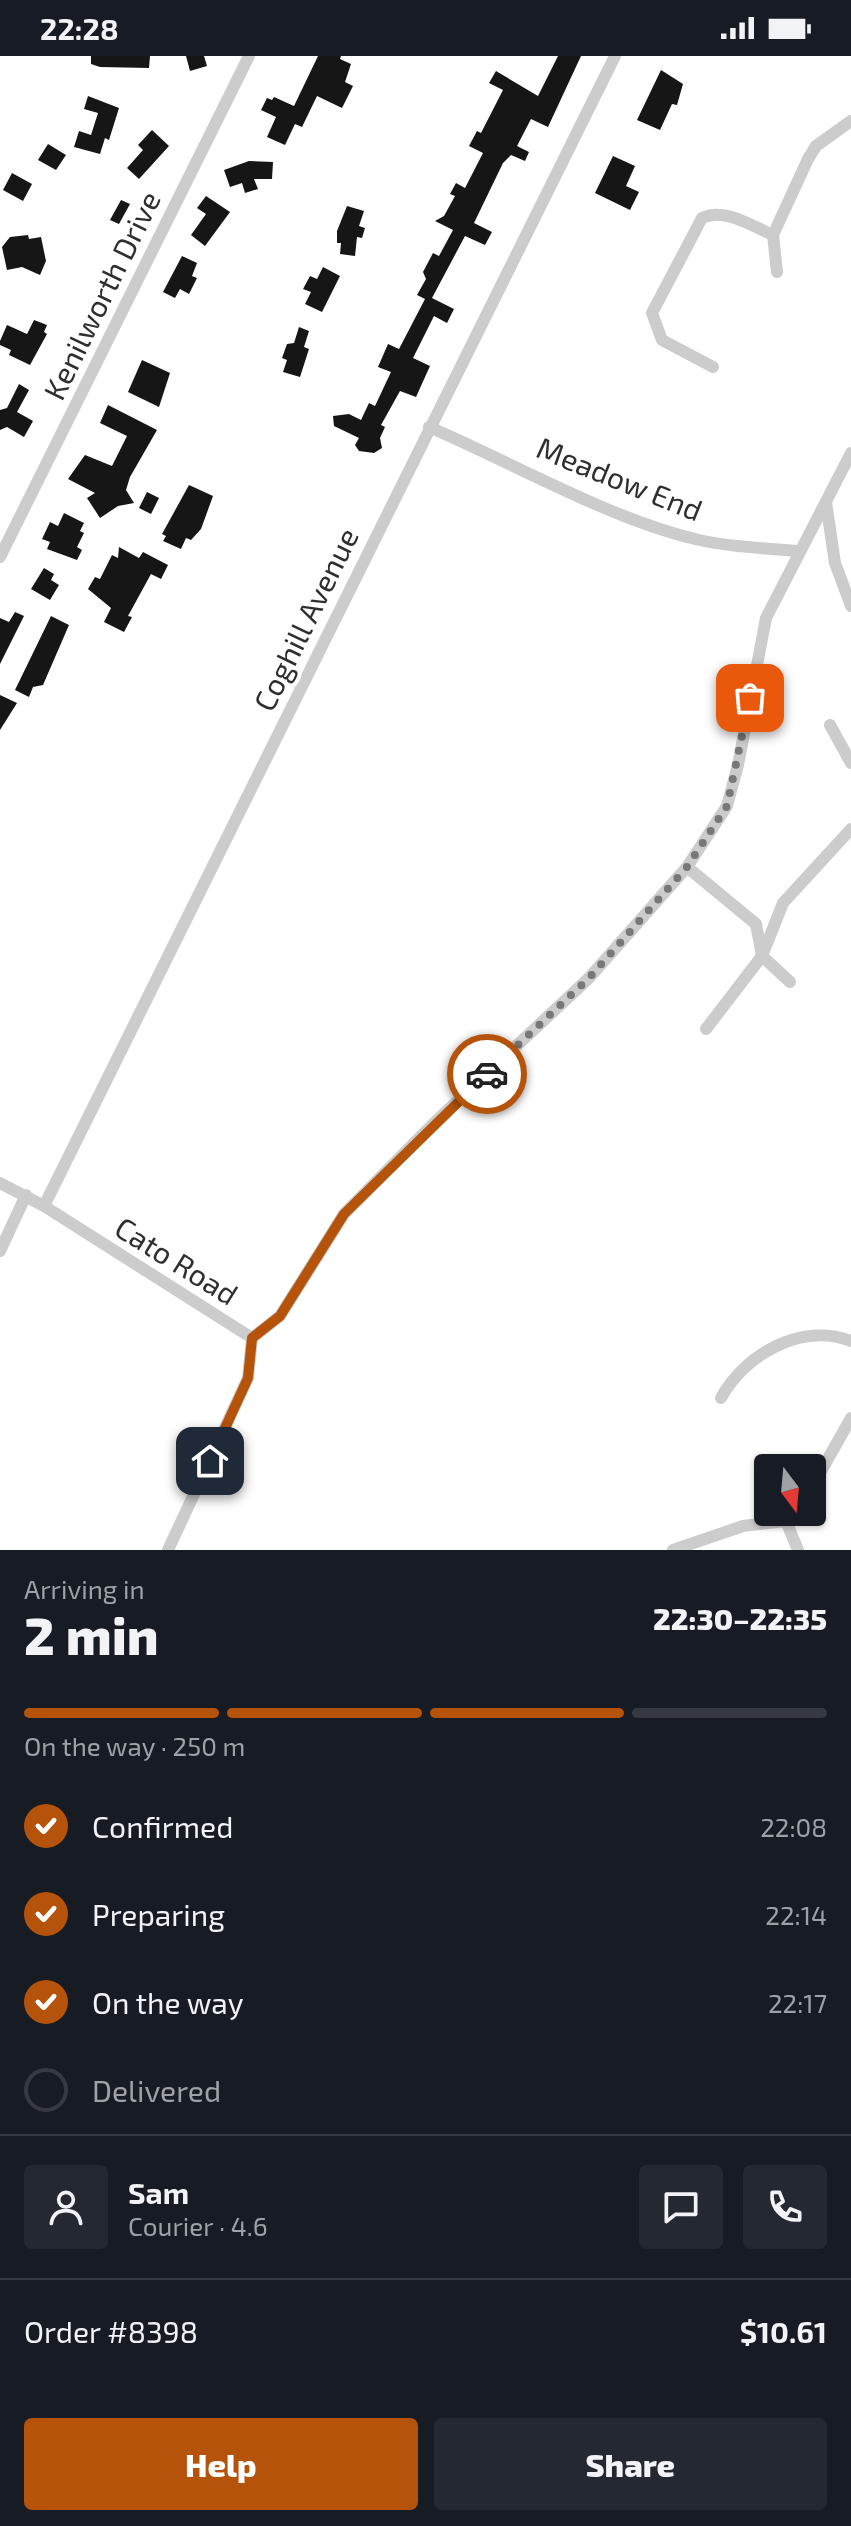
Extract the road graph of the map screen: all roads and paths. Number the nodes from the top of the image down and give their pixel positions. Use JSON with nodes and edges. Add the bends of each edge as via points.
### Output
{"nodes":[{"id":1,"x":249,"y":56,"type":"edge"},
{"id":2,"x":615,"y":56,"type":"edge"},
{"id":3,"x":851,"y":121,"type":"edge"},
{"id":4,"x":773,"y":235,"type":"junction"},
{"id":5,"x":777,"y":272,"type":"dead end"},
{"id":6,"x":713,"y":367,"type":"dead end"},
{"id":7,"x":429,"y":427,"type":"junction"},
{"id":8,"x":851,"y":453,"type":"edge"},
{"id":9,"x":826,"y":502,"type":"junction"},
{"id":10,"x":798,"y":551,"type":"junction"},
{"id":11,"x":0,"y":557,"type":"edge"},
{"id":12,"x":851,"y":606,"type":"edge"},
{"id":13,"x":830,"y":725,"type":"dead end"},
{"id":14,"x":851,"y":763,"type":"edge"},
{"id":15,"x":851,"y":829,"type":"edge"},
{"id":16,"x":687,"y":867,"type":"junction"},
{"id":17,"x":762,"y":956,"type":"junction"},
{"id":18,"x":790,"y":982,"type":"dead end"},
{"id":19,"x":706,"y":1029,"type":"dead end"},
{"id":20,"x":0,"y":1183,"type":"edge"},
{"id":21,"x":26,"y":1195,"type":"junction"},
{"id":22,"x":44,"y":1206,"type":"junction"},
{"id":23,"x":0,"y":1251,"type":"edge"},
{"id":24,"x":252,"y":1338,"type":"junction"},
{"id":25,"x":851,"y":1341,"type":"edge"},
{"id":26,"x":721,"y":1398,"type":"dead end"},
{"id":27,"x":851,"y":1418,"type":"edge"},
{"id":28,"x":826,"y":1462,"type":"edge"},
{"id":29,"x":754,"y":1524,"type":"edge"},
{"id":30,"x":793,"y":1526,"type":"edge"},
{"id":31,"x":168,"y":1550,"type":"edge"},
{"id":32,"x":673,"y":1550,"type":"edge"},
{"id":33,"x":798,"y":1550,"type":"edge"}],
"edges":[{"from":1,"to":11,"type":"street","name":"Kenilworth Drive"},
{"from":2,"to":7,"type":"street","name":"Coghill Avenue"},
{"from":3,"to":4,"type":"street","via":[[816,146]]},
{"from":4,"to":5,"type":"street"},
{"from":4,"to":6,"type":"street","via":[[723,214],[702,218],[652,313],[662,340]]},
{"from":7,"to":10,"type":"street","name":"Meadow End","via":[[664,529],[694,539]]},
{"from":7,"to":22,"type":"street","name":"Coghill Avenue"},
{"from":8,"to":9,"type":"street"},
{"from":9,"to":10,"type":"street"},
{"from":9,"to":12,"type":"street","via":[[835,563]]},
{"from":10,"to":16,"type":"street","via":[[766,618],[727,806]]},
{"from":13,"to":14,"type":"street"},
{"from":15,"to":17,"type":"street","via":[[783,903]]},
{"from":16,"to":17,"type":"street","via":[[756,924]]},
{"from":16,"to":24,"type":"street","via":[[589,978],[344,1214],[280,1316]]},
{"from":17,"to":18,"type":"street"},
{"from":17,"to":19,"type":"street"},
{"from":20,"to":21,"type":"street","name":"Cato Road"},
{"from":21,"to":22,"type":"street","name":"Cato Road"},
{"from":21,"to":23,"type":"street"},
{"from":22,"to":24,"type":"street","name":"Cato Road"},
{"from":24,"to":31,"type":"street","name":"Cato Road","via":[[248,1378]]},
{"from":25,"to":26,"type":"street","via":[[823,1336],[770,1348],[732,1378]]},
{"from":27,"to":28,"type":"street"},
{"from":29,"to":32,"type":"street"},
{"from":30,"to":33,"type":"street"}]}
